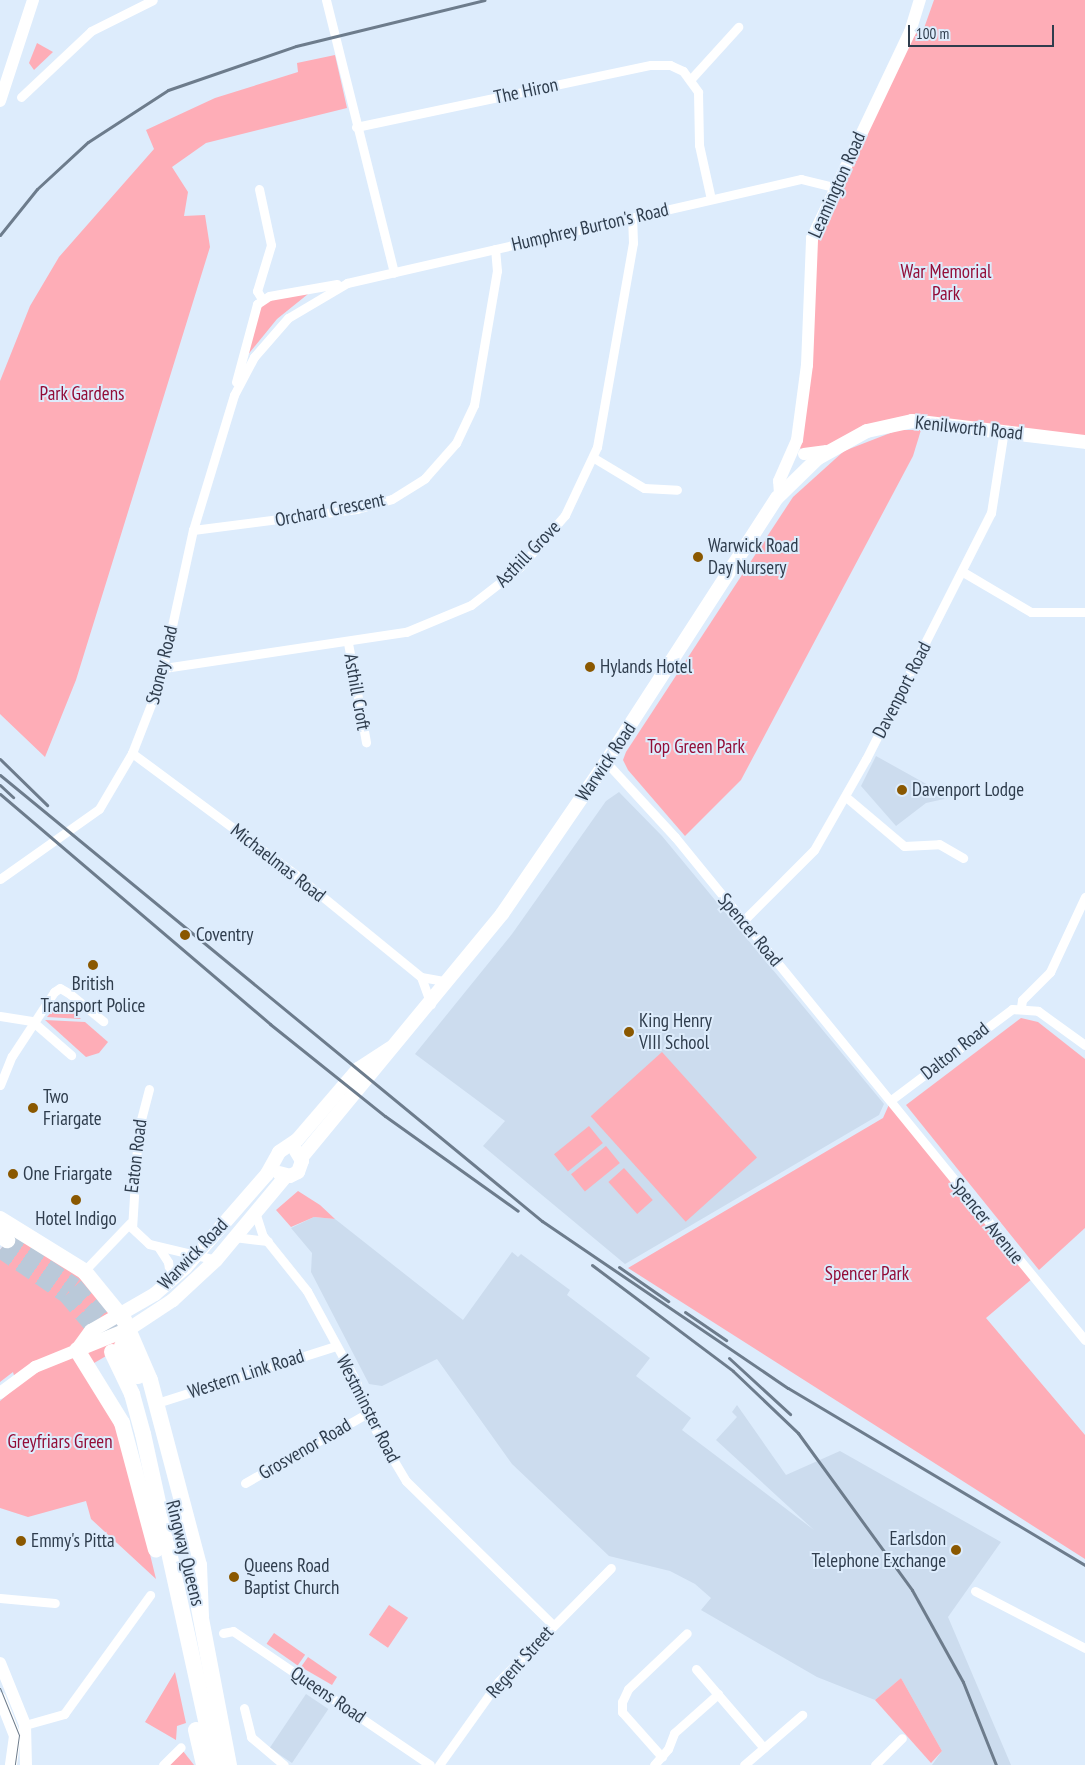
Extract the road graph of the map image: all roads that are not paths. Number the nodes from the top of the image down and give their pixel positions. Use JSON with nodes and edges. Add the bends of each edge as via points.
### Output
{"nodes":[{"id":1,"x":33,"y":0,"type":"edge"},
{"id":2,"x":153,"y":0,"type":"edge"},
{"id":3,"x":326,"y":0,"type":"edge"},
{"id":4,"x":920,"y":0,"type":"edge"},
{"id":5,"x":738,"y":27,"type":"dead end"},
{"id":6,"x":690,"y":80,"type":"junction"},
{"id":7,"x":21,"y":97,"type":"dead end"},
{"id":8,"x":0,"y":101,"type":"edge"},
{"id":9,"x":356,"y":127,"type":"junction"},
{"id":10,"x":833,"y":187,"type":"junction"},
{"id":11,"x":259,"y":189,"type":"dead end"},
{"id":12,"x":712,"y":199,"type":"junction"},
{"id":13,"x":632,"y":218,"type":"junction"},
{"id":14,"x":495,"y":249,"type":"junction"},
{"id":15,"x":394,"y":273,"type":"junction"},
{"id":16,"x":347,"y":283,"type":"junction"},
{"id":17,"x":262,"y":299,"type":"junction"},
{"id":18,"x":288,"y":318,"type":"joint"},
{"id":19,"x":234,"y":395,"type":"junction"},
{"id":20,"x":1004,"y":430,"type":"junction"},
{"id":21,"x":796,"y":440,"type":"junction"},
{"id":22,"x":1085,"y":442,"type":"edge"},
{"id":23,"x":834,"y":447,"type":"junction"},
{"id":24,"x":804,"y":454,"type":"junction"},
{"id":25,"x":594,"y":458,"type":"junction"},
{"id":26,"x":806,"y":470,"type":"junction"},
{"id":27,"x":677,"y":490,"type":"dead end"},
{"id":28,"x":780,"y":494,"type":"junction"},
{"id":29,"x":193,"y":530,"type":"junction"},
{"id":30,"x":963,"y":572,"type":"junction"},
{"id":31,"x":1085,"y":612,"type":"edge"},
{"id":32,"x":348,"y":643,"type":"junction"},
{"id":33,"x":164,"y":668,"type":"junction"},
{"id":34,"x":366,"y":742,"type":"dead end"},
{"id":35,"x":132,"y":753,"type":"junction"},
{"id":36,"x":606,"y":762,"type":"junction"},
{"id":37,"x":846,"y":797,"type":"junction"},
{"id":38,"x":964,"y":858,"type":"dead end"},
{"id":39,"x":0,"y":879,"type":"edge"},
{"id":40,"x":1085,"y":897,"type":"edge"},
{"id":41,"x":743,"y":921,"type":"junction"},
{"id":42,"x":421,"y":977,"type":"junction"},
{"id":43,"x":448,"y":982,"type":"junction"},
{"id":44,"x":431,"y":1005,"type":"junction"},
{"id":45,"x":1021,"y":1008,"type":"junction"},
{"id":46,"x":0,"y":1016,"type":"edge"},
{"id":47,"x":103,"y":1021,"type":"dead end"},
{"id":48,"x":32,"y":1022,"type":"junction"},
{"id":49,"x":1085,"y":1045,"type":"edge"},
{"id":50,"x":72,"y":1055,"type":"dead end"},
{"id":51,"x":372,"y":1065,"type":"junction"},
{"id":52,"x":0,"y":1085,"type":"edge"},
{"id":53,"x":149,"y":1089,"type":"dead end"},
{"id":54,"x":891,"y":1100,"type":"junction"},
{"id":55,"x":287,"y":1148,"type":"junction"},
{"id":56,"x":301,"y":1158,"type":"junction"},
{"id":57,"x":274,"y":1161,"type":"junction"},
{"id":58,"x":286,"y":1176,"type":"junction"},
{"id":59,"x":255,"y":1211,"type":"junction"},
{"id":60,"x":0,"y":1219,"type":"edge"},
{"id":61,"x":130,"y":1224,"type":"junction"},
{"id":62,"x":234,"y":1237,"type":"junction"},
{"id":63,"x":268,"y":1241,"type":"junction"},
{"id":64,"x":159,"y":1248,"type":"junction"},
{"id":65,"x":196,"y":1256,"type":"junction"},
{"id":66,"x":216,"y":1260,"type":"junction"},
{"id":67,"x":84,"y":1271,"type":"junction"},
{"id":68,"x":171,"y":1282,"type":"junction"},
{"id":69,"x":125,"y":1322,"type":"junction"},
{"id":70,"x":1085,"y":1340,"type":"edge"},
{"id":71,"x":336,"y":1346,"type":"junction"},
{"id":72,"x":78,"y":1350,"type":"junction"},
{"id":73,"x":0,"y":1393,"type":"edge"},
{"id":74,"x":156,"y":1403,"type":"junction"},
{"id":75,"x":366,"y":1414,"type":"junction"},
{"id":76,"x":244,"y":1483,"type":"dead end"},
{"id":77,"x":611,"y":1568,"type":"dead end"},
{"id":78,"x":172,"y":1583,"type":"junction"},
{"id":79,"x":975,"y":1591,"type":"dead end"},
{"id":80,"x":150,"y":1595,"type":"dead end"},
{"id":81,"x":0,"y":1598,"type":"edge"},
{"id":82,"x":55,"y":1602,"type":"dead end"},
{"id":83,"x":201,"y":1617,"type":"junction"},
{"id":84,"x":553,"y":1625,"type":"junction"},
{"id":85,"x":182,"y":1627,"type":"junction"},
{"id":86,"x":204,"y":1633,"type":"junction"},
{"id":87,"x":223,"y":1633,"type":"dead end"},
{"id":88,"x":687,"y":1633,"type":"dead end"},
{"id":89,"x":1085,"y":1648,"type":"edge"},
{"id":90,"x":696,"y":1669,"type":"dead end"},
{"id":91,"x":2,"y":1671,"type":"edge"},
{"id":92,"x":718,"y":1694,"type":"junction"},
{"id":93,"x":0,"y":1698,"type":"edge"},
{"id":94,"x":244,"y":1708,"type":"dead end"},
{"id":95,"x":802,"y":1715,"type":"dead end"},
{"id":96,"x":19,"y":1727,"type":"junction"},
{"id":97,"x":902,"y":1738,"type":"dead end"},
{"id":98,"x":181,"y":1747,"type":"dead end"},
{"id":99,"x":764,"y":1748,"type":"junction"},
{"id":100,"x":662,"y":1757,"type":"junction"},
{"id":101,"x":11,"y":1765,"type":"edge"},
{"id":102,"x":26,"y":1765,"type":"edge"},
{"id":103,"x":163,"y":1765,"type":"edge"},
{"id":104,"x":204,"y":1765,"type":"edge"},
{"id":105,"x":216,"y":1765,"type":"edge"},
{"id":106,"x":229,"y":1765,"type":"edge"},
{"id":107,"x":241,"y":1765,"type":"edge"},
{"id":108,"x":284,"y":1765,"type":"edge"},
{"id":109,"x":430,"y":1765,"type":"edge"},
{"id":110,"x":439,"y":1765,"type":"edge"},
{"id":111,"x":654,"y":1765,"type":"edge"},
{"id":112,"x":744,"y":1765,"type":"edge"},
{"id":113,"x":874,"y":1765,"type":"edge"}],
"edges":[{"from":1,"to":8,"type":"main road"},
{"from":2,"to":7,"type":"street","via":[[91,31]]},
{"from":3,"to":9,"type":"street"},
{"from":4,"to":10,"type":"main road","name":"Leamington Road","via":[[894,67]]},
{"from":5,"to":6,"type":"street"},
{"from":6,"to":9,"type":"street","name":"The Hiron","via":[[676,68],[651,65]]},
{"from":6,"to":12,"type":"street","via":[[700,96],[699,145]]},
{"from":9,"to":15,"type":"street"},
{"from":10,"to":12,"type":"street","name":"Humphrey Burton's Road","via":[[801,178]]},
{"from":10,"to":21,"type":"main road","name":"Leamington Road","via":[[810,250],[806,365]]},
{"from":11,"to":17,"type":"street","via":[[271,246],[257,291]]},
{"from":12,"to":13,"type":"street","name":"Humphrey Burton's Road"},
{"from":13,"to":14,"type":"street","name":"Humphrey Burton's Road"},
{"from":13,"to":25,"type":"street","name":"Asthill Grove","via":[[633,243]]},
{"from":14,"to":15,"type":"street","name":"Humphrey Burton's Road"},
{"from":14,"to":29,"type":"street","name":"Orchard Crescent","via":[[497,271],[474,406],[456,443],[425,478],[371,506]]},
{"from":15,"to":16,"type":"street","name":"Humphrey Burton's Road"},
{"from":16,"to":17,"type":"street","name":"Humphrey Burton's Road"},
{"from":16,"to":18,"type":"street","name":"Humphrey Burton's Road"},
{"from":17,"to":19,"type":"street","name":"Stoney Road","via":[[246,337]]},
{"from":18,"to":19,"type":"street","name":"Stoney Road","via":[[254,357]]},
{"from":19,"to":29,"type":"street","name":"Stoney Road"},
{"from":20,"to":22,"type":"main road","name":"Kenilworth Road"},
{"from":20,"to":23,"type":"main road","name":"Kenilworth Road","via":[[904,422],[873,428]]},
{"from":20,"to":30,"type":"street","name":"Davenport Road","via":[[993,508]]},
{"from":21,"to":24,"type":"main road"},
{"from":21,"to":28,"type":"main road","name":"Leamington Road","via":[[779,481]]},
{"from":23,"to":24,"type":"main road","via":[[815,456]]},
{"from":23,"to":26,"type":"main road","name":"Kenilworth Road"},
{"from":24,"to":26,"type":"main road"},
{"from":25,"to":27,"type":"street","via":[[644,488]]},
{"from":25,"to":32,"type":"street","name":"Asthill Grove","via":[[559,523],[494,590],[426,625]]},
{"from":26,"to":28,"type":"main road","name":"Warwick Road"},
{"from":28,"to":36,"type":"main road","name":"Warwick Road"},
{"from":29,"to":33,"type":"street","name":"Stoney Road"},
{"from":30,"to":31,"type":"street","via":[[1002,592],[1026,611]]},
{"from":30,"to":37,"type":"street","name":"Davenport Road"},
{"from":32,"to":33,"type":"street","name":"Asthill Grove"},
{"from":32,"to":34,"type":"street","name":"Asthill Croft"},
{"from":33,"to":35,"type":"street","name":"Stoney Road"},
{"from":35,"to":39,"type":"street","name":"Stoney Road","via":[[99,808]]},
{"from":35,"to":42,"type":"street","name":"Michaelmas Road","via":[[296,876]]},
{"from":36,"to":41,"type":"street","name":"Spencer Road","via":[[675,836]]},
{"from":36,"to":43,"type":"main road","name":"Warwick Road"},
{"from":37,"to":38,"type":"street","via":[[904,846],[939,844]]},
{"from":37,"to":41,"type":"street","name":"Davenport Road","via":[[795,873]]},
{"from":40,"to":45,"type":"street","via":[[1050,972],[1022,1000]]},
{"from":41,"to":54,"type":"street","name":"Spencer Road"},
{"from":42,"to":43,"type":"street","name":"Michaelmas Road"},
{"from":42,"to":44,"type":"street"},
{"from":43,"to":44,"type":"main road","name":"Warwick Road"},
{"from":44,"to":51,"type":"main road","name":"Warwick Road"},
{"from":45,"to":49,"type":"street","via":[[1048,1016]]},
{"from":45,"to":54,"type":"street","name":"Dalton Road","via":[[1005,1012]]},
{"from":46,"to":48,"type":"street"},
{"from":47,"to":48,"type":"street","via":[[60,988]]},
{"from":48,"to":50,"type":"street"},
{"from":48,"to":52,"type":"street"},
{"from":51,"to":55,"type":"main road","name":"Warwick Road","via":[[334,1096]]},
{"from":51,"to":56,"type":"main road","name":"Warwick Road","via":[[346,1104]]},
{"from":53,"to":61,"type":"street","name":"Eaton Road","via":[[140,1120]]},
{"from":54,"to":70,"type":"street","name":"Spencer Avenue"},
{"from":55,"to":56,"type":"main road"},
{"from":55,"to":57,"type":"main road","name":"Warwick Road"},
{"from":56,"to":58,"type":"main road","name":"Warwick Road","via":[[298,1172]]},
{"from":57,"to":58,"type":"main road","via":[[278,1172]]},
{"from":57,"to":65,"type":"main road","name":"Warwick Road"},
{"from":58,"to":59,"type":"main road","name":"Warwick Road"},
{"from":59,"to":62,"type":"main road","name":"Warwick Road"},
{"from":59,"to":63,"type":"street","name":"Westminster Road","via":[[258,1228]]},
{"from":60,"to":67,"type":"highway","via":[[45,1242]]},
{"from":61,"to":64,"type":"street","via":[[141,1239]]},
{"from":61,"to":67,"type":"street"},
{"from":62,"to":63,"type":"street"},
{"from":62,"to":66,"type":"main road","name":"Warwick Road"},
{"from":63,"to":71,"type":"street","name":"Westminster Road","via":[[307,1291]]},
{"from":64,"to":65,"type":"street"},
{"from":64,"to":68,"type":"street","via":[[168,1262]]},
{"from":65,"to":66,"type":"street"},
{"from":65,"to":68,"type":"main road","name":"Warwick Road"},
{"from":66,"to":69,"type":"main road","name":"Warwick Road","via":[[173,1300]]},
{"from":67,"to":69,"type":"highway"},
{"from":68,"to":69,"type":"main road","name":"Warwick Road"},
{"from":69,"to":72,"type":"main road","name":"Warwick Road","via":[[91,1331],[78,1344]]},
{"from":69,"to":74,"type":"highway"},
{"from":71,"to":74,"type":"street","name":"Western Link Road"},
{"from":71,"to":75,"type":"street","name":"Westminster Road","via":[[356,1381]]},
{"from":72,"to":73,"type":"main road","via":[[34,1367]]},
{"from":72,"to":78,"type":"highway","via":[[122,1422],[157,1553]]},
{"from":74,"to":83,"type":"highway","via":[[199,1565]]},
{"from":75,"to":76,"type":"street","name":"Grosvenor Road"},
{"from":75,"to":84,"type":"street","name":"Westminster Road","via":[[406,1481]]},
{"from":77,"to":84,"type":"street","name":"Regent Street"},
{"from":78,"to":83,"type":"highway","name":"Ringway Queens","via":[[143,1434],[117,1349],[145,1393]]},
{"from":78,"to":85,"type":"highway","name":"Ringway Queens"},
{"from":79,"to":89,"type":"street"},
{"from":80,"to":96,"type":"street","via":[[64,1714]]},
{"from":81,"to":82,"type":"street"},
{"from":83,"to":86,"type":"highway","name":"Ringway Queens"},
{"from":84,"to":110,"type":"street","name":"Regent Street","via":[[496,1686]]},
{"from":85,"to":104,"type":"highway","via":[[185,1677]]},
{"from":85,"to":105,"type":"highway","name":"Ringway Queens"},
{"from":86,"to":106,"type":"highway","name":"Ringway Queens"},
{"from":86,"to":107,"type":"highway","via":[[218,1658]]},
{"from":87,"to":109,"type":"street","name":"Queens Road","via":[[233,1631]]},
{"from":88,"to":100,"type":"street","via":[[628,1689],[622,1702],[622,1712]]},
{"from":90,"to":92,"type":"street"},
{"from":91,"to":96,"type":"main road"},
{"from":92,"to":99,"type":"street"},
{"from":92,"to":100,"type":"street","via":[[674,1732]]},
{"from":93,"to":96,"type":"main road"},
{"from":94,"to":108,"type":"street","via":[[251,1737]]},
{"from":95,"to":99,"type":"street"},
{"from":96,"to":101,"type":"main road"},
{"from":96,"to":102,"type":"main road"},
{"from":97,"to":113,"type":"street"},
{"from":98,"to":103,"type":"street"},
{"from":99,"to":112,"type":"street"},
{"from":100,"to":111,"type":"street"}]}
